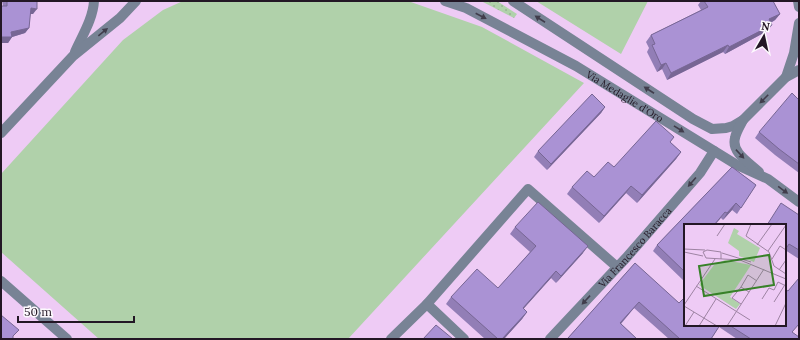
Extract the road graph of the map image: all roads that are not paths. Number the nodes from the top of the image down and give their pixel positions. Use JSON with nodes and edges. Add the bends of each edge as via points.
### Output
{"nodes":[{"id":1,"x":94,"y":1,"type":"edge"},
{"id":2,"x":136,"y":1,"type":"edge"},
{"id":3,"x":446,"y":1,"type":"edge"},
{"id":4,"x":513,"y":1,"type":"edge"},
{"id":5,"x":798,"y":1,"type":"edge"},
{"id":6,"x":799,"y":7,"type":"edge"},
{"id":7,"x":799,"y":24,"type":"edge"},
{"id":8,"x":73,"y":56,"type":"junction"},
{"id":9,"x":799,"y":70,"type":"edge"},
{"id":10,"x":786,"y":77,"type":"junction"},
{"id":11,"x":743,"y":120,"type":"junction"},
{"id":12,"x":1,"y":133,"type":"edge"},
{"id":13,"x":714,"y":151,"type":"junction"},
{"id":14,"x":768,"y":179,"type":"junction"},
{"id":15,"x":799,"y":202,"type":"edge"},
{"id":16,"x":617,"y":267,"type":"junction"},
{"id":17,"x":1,"y":281,"type":"edge"},
{"id":18,"x":427,"y":304,"type":"junction"},
{"id":19,"x":67,"y":339,"type":"edge"},
{"id":20,"x":391,"y":339,"type":"edge"},
{"id":21,"x":464,"y":339,"type":"edge"},
{"id":22,"x":550,"y":339,"type":"edge"}],
"edges":[{"from":1,"to":8,"type":"street","via":[[88,24]]},
{"from":8,"to":2,"type":"street","one_way":true,"via":[[120,18]]},
{"from":3,"to":13,"type":"street","name":"Via Medaglie d'Oro","one_way":true,"via":[[466,8],[576,66]]},
{"from":11,"to":4,"type":"street","name":"Via Medaglie d'Oro","one_way":true,"via":[[733,126],[712,128],[693,119]]},
{"from":5,"to":6,"type":"street"},
{"from":7,"to":10,"type":"street","via":[[794,53]]},
{"from":8,"to":12,"type":"street"},
{"from":9,"to":10,"type":"street"},
{"from":10,"to":11,"type":"street","one_way":true},
{"from":11,"to":14,"type":"street","one_way":true,"via":[[735,137],[735,148]]},
{"from":13,"to":14,"type":"street","name":"Via Medaglie d'Oro"},
{"from":13,"to":16,"type":"street","name":"Via Francesco Baracca","one_way":true,"via":[[700,173]]},
{"from":14,"to":15,"type":"street","name":"Via Medaglie d'Oro","one_way":true},
{"from":16,"to":18,"type":"street","via":[[528,189]]},
{"from":16,"to":22,"type":"street","name":"Via Francesco Baracca","one_way":true},
{"from":17,"to":19,"type":"street"},
{"from":18,"to":20,"type":"street"},
{"from":18,"to":21,"type":"street"}]}
